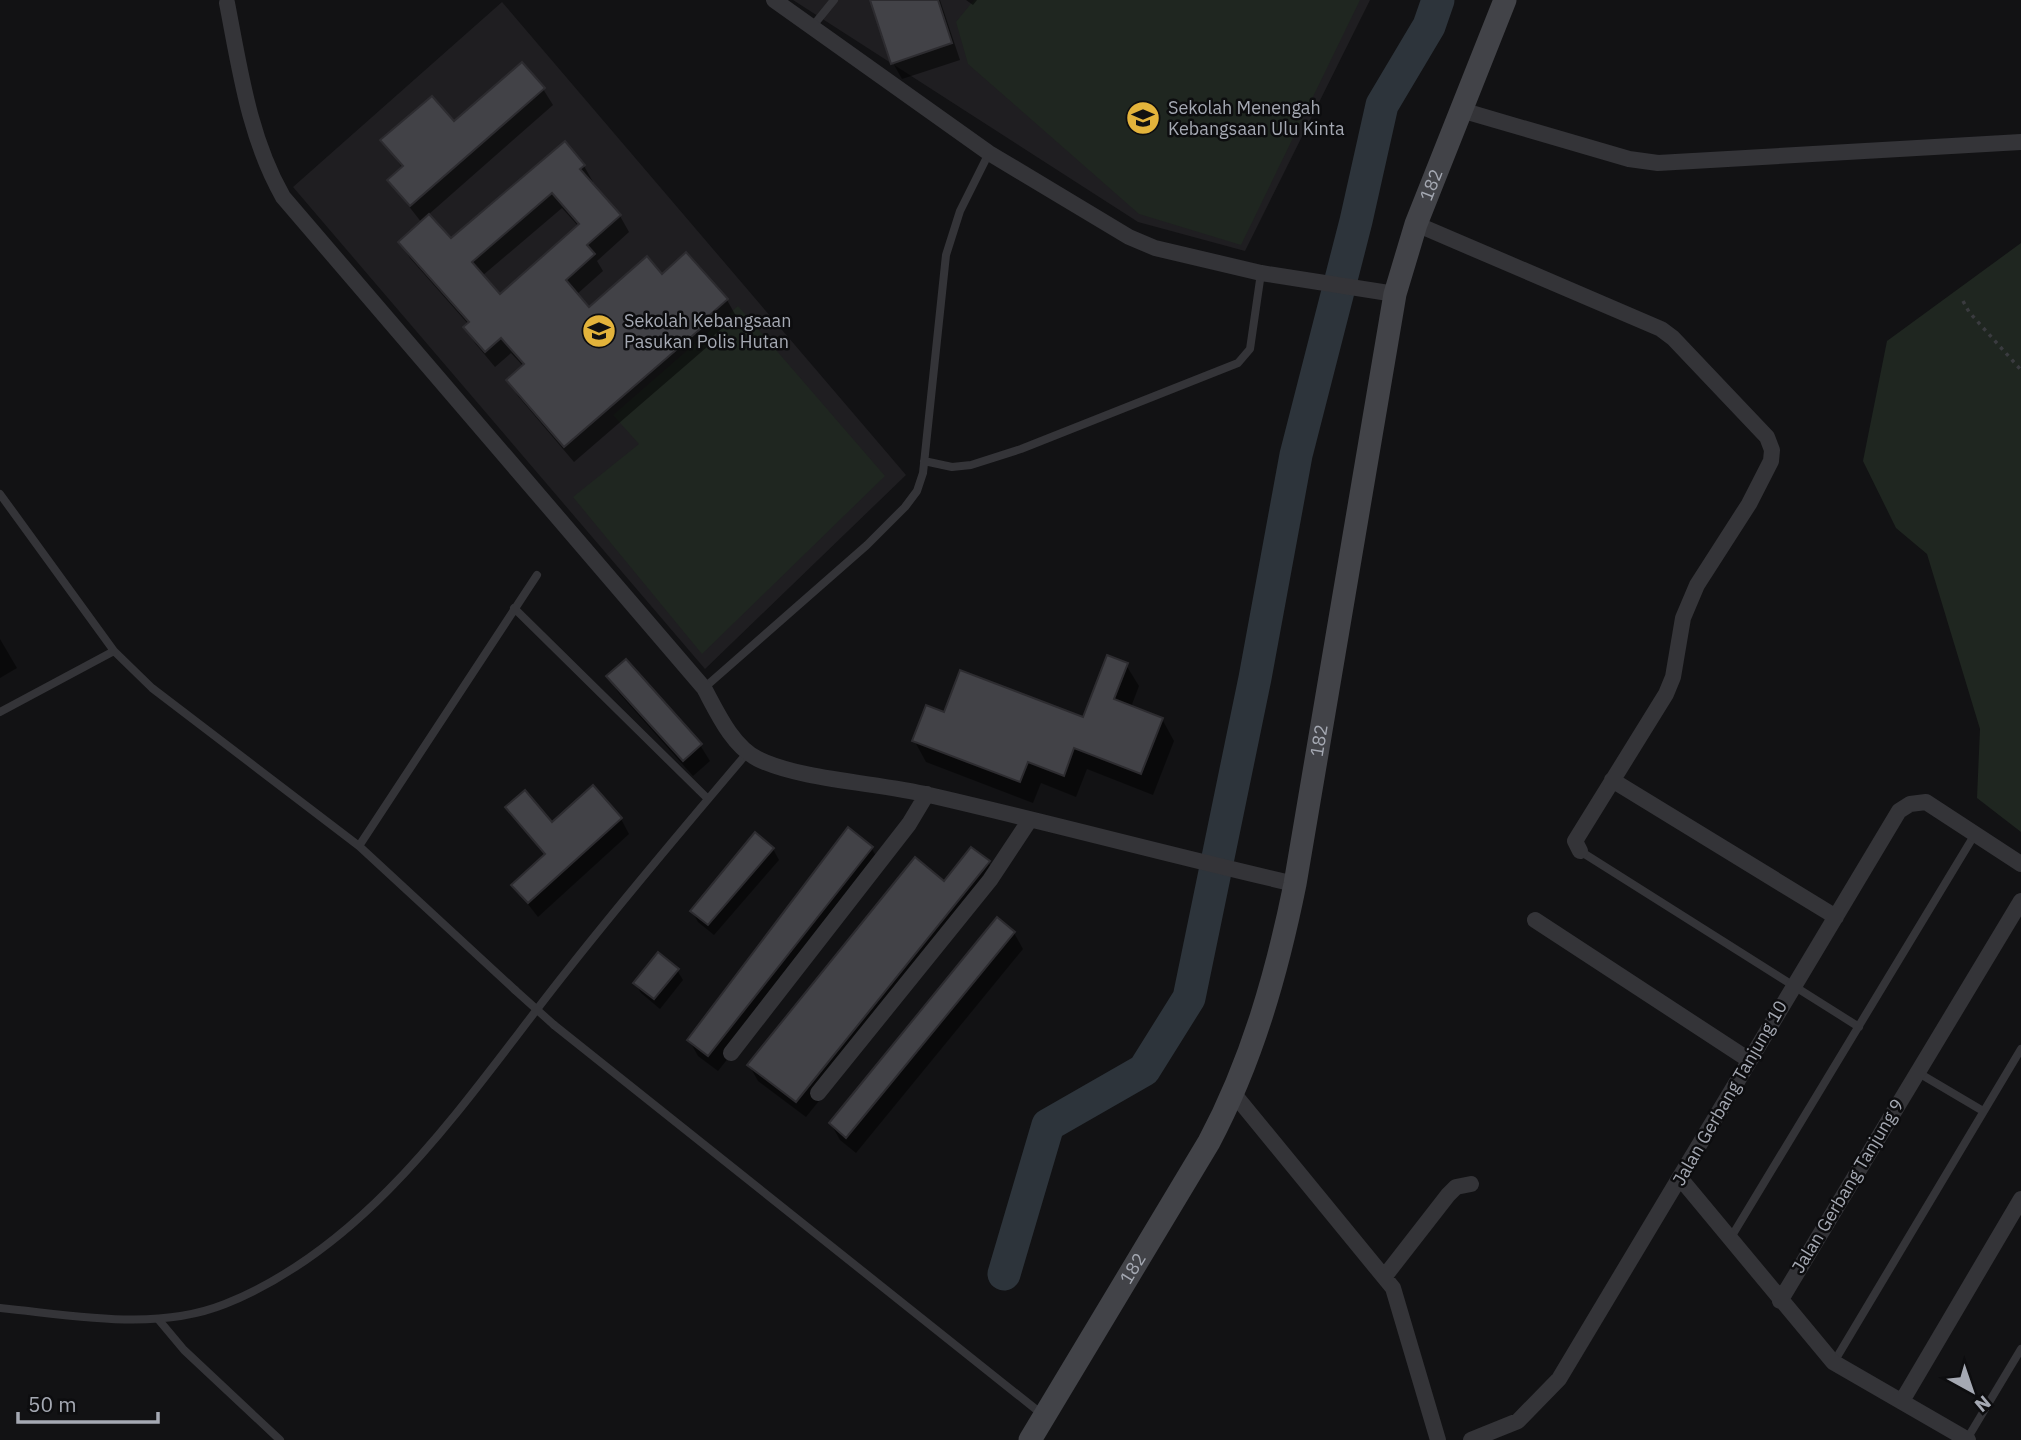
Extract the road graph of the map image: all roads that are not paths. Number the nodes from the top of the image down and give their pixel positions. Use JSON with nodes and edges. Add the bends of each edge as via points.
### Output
{"nodes":[{"id":1,"x":774,"y":0,"type":"edge"},
{"id":2,"x":834,"y":0,"type":"edge"},
{"id":3,"x":1505,"y":0,"type":"edge"},
{"id":4,"x":227,"y":4,"type":"dead end"},
{"id":5,"x":812,"y":27,"type":"junction"},
{"id":6,"x":1461,"y":110,"type":"junction"},
{"id":7,"x":2021,"y":142,"type":"edge"},
{"id":8,"x":989,"y":153,"type":"junction"},
{"id":9,"x":1416,"y":224,"type":"junction"},
{"id":10,"x":1261,"y":273,"type":"junction"},
{"id":11,"x":1395,"y":293,"type":"junction"},
{"id":12,"x":924,"y":461,"type":"junction"},
{"id":13,"x":0,"y":494,"type":"edge"},
{"id":14,"x":537,"y":575,"type":"dead end"},
{"id":15,"x":514,"y":608,"type":"junction"},
{"id":16,"x":114,"y":651,"type":"junction"},
{"id":17,"x":704,"y":688,"type":"junction"},
{"id":18,"x":0,"y":712,"type":"edge"},
{"id":19,"x":748,"y":752,"type":"junction"},
{"id":20,"x":1612,"y":780,"type":"junction"},
{"id":21,"x":927,"y":794,"type":"junction"},
{"id":22,"x":708,"y":799,"type":"junction"},
{"id":23,"x":1029,"y":821,"type":"junction"},
{"id":24,"x":1975,"y":834,"type":"junction"},
{"id":25,"x":359,"y":846,"type":"junction"},
{"id":26,"x":1580,"y":851,"type":"joint"},
{"id":27,"x":2021,"y":864,"type":"edge"},
{"id":28,"x":1295,"y":884,"type":"junction"},
{"id":29,"x":2021,"y":901,"type":"edge"},
{"id":30,"x":1836,"y":916,"type":"junction"},
{"id":31,"x":1535,"y":920,"type":"dead end"},
{"id":32,"x":1791,"y":987,"type":"junction"},
{"id":33,"x":1859,"y":1027,"type":"junction"},
{"id":34,"x":2021,"y":1049,"type":"edge"},
{"id":35,"x":731,"y":1053,"type":"dead end"},
{"id":36,"x":1749,"y":1060,"type":"junction"},
{"id":37,"x":1917,"y":1072,"type":"junction"},
{"id":38,"x":818,"y":1093,"type":"dead end"},
{"id":39,"x":1234,"y":1094,"type":"junction"},
{"id":40,"x":1983,"y":1111,"type":"junction"},
{"id":41,"x":1680,"y":1178,"type":"junction"},
{"id":42,"x":1471,"y":1184,"type":"dead end"},
{"id":43,"x":2021,"y":1199,"type":"edge"},
{"id":44,"x":1730,"y":1239,"type":"junction"},
{"id":45,"x":1385,"y":1276,"type":"junction"},
{"id":46,"x":1780,"y":1301,"type":"junction"},
{"id":47,"x":0,"y":1308,"type":"edge"},
{"id":48,"x":158,"y":1319,"type":"junction"},
{"id":49,"x":2021,"y":1349,"type":"edge"},
{"id":50,"x":1833,"y":1362,"type":"junction"},
{"id":51,"x":1902,"y":1401,"type":"junction"},
{"id":52,"x":1043,"y":1415,"type":"junction"},
{"id":53,"x":280,"y":1440,"type":"edge"},
{"id":54,"x":1030,"y":1440,"type":"edge"},
{"id":55,"x":1438,"y":1440,"type":"edge"},
{"id":56,"x":1471,"y":1440,"type":"edge"},
{"id":57,"x":1968,"y":1440,"type":"edge"}],
"edges":[{"from":1,"to":5,"type":"street"},
{"from":2,"to":5,"type":"lane"},
{"from":3,"to":6,"type":"street","name":"182"},
{"from":4,"to":17,"type":"street","via":[[254,133],[283,197]]},
{"from":5,"to":8,"type":"street"},
{"from":6,"to":7,"type":"street","via":[[1629,159],[1658,163]]},
{"from":6,"to":9,"type":"street","name":"182"},
{"from":8,"to":10,"type":"street","via":[[1129,237],[1155,248]]},
{"from":8,"to":12,"type":"lane","via":[[960,211],[946,255]]},
{"from":9,"to":11,"type":"street","name":"182"},
{"from":9,"to":20,"type":"street","via":[[1661,329],[1767,437],[1772,450],[1749,504],[1697,585],[1683,618],[1666,694]]},
{"from":10,"to":11,"type":"street"},
{"from":10,"to":12,"type":"lane","via":[[1250,349],[1238,363],[971,465],[952,467]]},
{"from":11,"to":28,"type":"street","name":"182"},
{"from":12,"to":17,"type":"lane","via":[[917,491],[905,507]]},
{"from":13,"to":16,"type":"lane"},
{"from":14,"to":15,"type":"lane"},
{"from":15,"to":22,"type":"lane"},
{"from":15,"to":25,"type":"lane"},
{"from":16,"to":18,"type":"lane"},
{"from":16,"to":25,"type":"lane","via":[[152,688]]},
{"from":17,"to":19,"type":"street","via":[[722,721]]},
{"from":19,"to":21,"type":"street","via":[[757,759],[803,772]]},
{"from":19,"to":22,"type":"lane"},
{"from":20,"to":26,"type":"street","via":[[1575,841]]},
{"from":20,"to":30,"type":"street"},
{"from":21,"to":23,"type":"street"},
{"from":21,"to":35,"type":"street"},
{"from":22,"to":48,"type":"lane","via":[[392,1189],[331,1242],[277,1279],[224,1304]]},
{"from":23,"to":28,"type":"street"},
{"from":23,"to":38,"type":"street","via":[[974,900]]},
{"from":24,"to":27,"type":"street"},
{"from":24,"to":30,"type":"street","name":"Jalan Gerbang Tanjung 10","via":[[1926,802],[1910,804],[1899,811]]},
{"from":24,"to":33,"type":"lane"},
{"from":25,"to":52,"type":"lane","bridge":true,"via":[[554,1025]]},
{"from":26,"to":32,"type":"lane"},
{"from":28,"to":39,"type":"street","name":"182","via":[[1282,946]]},
{"from":29,"to":37,"type":"street","name":"Jalan Gerbang Tanjung 9"},
{"from":30,"to":32,"type":"street","name":"Jalan Gerbang Tanjung 10"},
{"from":31,"to":36,"type":"street"},
{"from":32,"to":33,"type":"lane"},
{"from":32,"to":36,"type":"street","name":"Jalan Gerbang Tanjung 10"},
{"from":33,"to":44,"type":"lane"},
{"from":34,"to":40,"type":"lane"},
{"from":36,"to":41,"type":"street","name":"Jalan Gerbang Tanjung 10"},
{"from":37,"to":40,"type":"lane"},
{"from":37,"to":46,"type":"street","name":"Jalan Gerbang Tanjung 9"},
{"from":39,"to":45,"type":"street"},
{"from":39,"to":52,"type":"street","name":"182"},
{"from":40,"to":50,"type":"lane"},
{"from":41,"to":44,"type":"street"},
{"from":41,"to":56,"type":"street","name":"Jalan Gerbang Tanjung 10","via":[[1559,1379],[1532,1410],[1499,1431]]},
{"from":42,"to":45,"type":"street","via":[[1456,1187],[1448,1195]]},
{"from":43,"to":51,"type":"street"},
{"from":44,"to":46,"type":"street"},
{"from":45,"to":55,"type":"street","via":[[1398,1301]]},
{"from":46,"to":50,"type":"street"},
{"from":47,"to":48,"type":"lane"},
{"from":48,"to":53,"type":"lane"},
{"from":49,"to":57,"type":"lane"},
{"from":50,"to":51,"type":"street"},
{"from":51,"to":57,"type":"street"},
{"from":52,"to":54,"type":"street","name":"182"}]}
